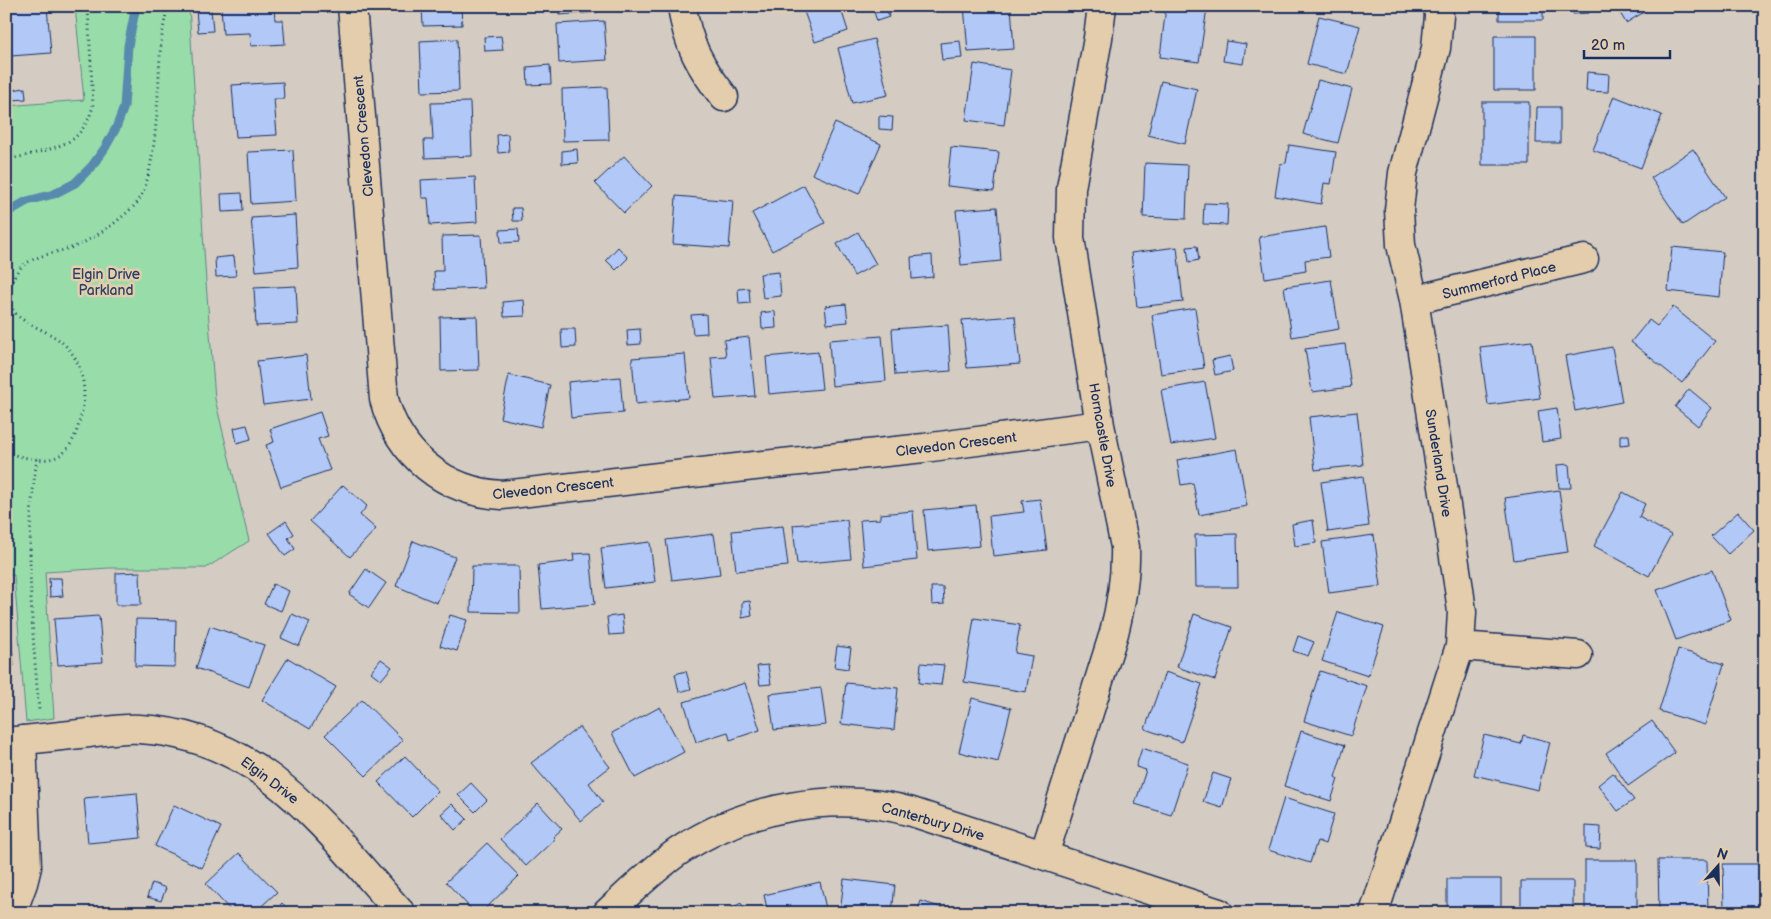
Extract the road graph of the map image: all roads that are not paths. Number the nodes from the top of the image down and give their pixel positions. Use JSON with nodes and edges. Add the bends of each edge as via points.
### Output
{"nodes":[{"id":1,"x":352,"y":6,"type":"edge"},
{"id":2,"x":682,"y":6,"type":"edge"},
{"id":3,"x":1102,"y":6,"type":"edge"},
{"id":4,"x":1438,"y":6,"type":"edge"},
{"id":5,"x":724,"y":97,"type":"dead end"},
{"id":6,"x":1584,"y":259,"type":"dead end"},
{"id":7,"x":1414,"y":300,"type":"junction"},
{"id":8,"x":1100,"y":425,"type":"junction"},
{"id":9,"x":1460,"y":646,"type":"junction"},
{"id":10,"x":1578,"y":655,"type":"dead end"},
{"id":11,"x":24,"y":740,"type":"edge"},
{"id":12,"x":1044,"y":855,"type":"junction"},
{"id":13,"x":12,"y":913,"type":"edge"},
{"id":14,"x":401,"y":913,"type":"edge"},
{"id":15,"x":607,"y":913,"type":"edge"},
{"id":16,"x":1220,"y":913,"type":"edge"},
{"id":17,"x":1374,"y":913,"type":"edge"}],
"edges":[{"from":1,"to":8,"type":"street","name":"Clevedon Crescent","via":[[384,399],[392,425],[405,444],[420,460],[451,483],[471,491],[502,495]]},
{"from":2,"to":5,"type":"street","via":[[692,47]]},
{"from":3,"to":8,"type":"street","name":"Horncastle Drive","via":[[1071,188],[1070,238]]},
{"from":4,"to":7,"type":"street","name":"Sunderland Drive","via":[[1436,48],[1403,173],[1399,210],[1401,245]]},
{"from":6,"to":7,"type":"street","name":"Summerford Place"},
{"from":7,"to":9,"type":"street","name":"Sunderland Drive","via":[[1459,589],[1462,612]]},
{"from":8,"to":12,"type":"street","name":"Horncastle Drive","via":[[1125,548],[1124,583],[1114,633]]},
{"from":9,"to":10,"type":"street"},
{"from":9,"to":17,"type":"street","name":"Sunderland Drive"},
{"from":11,"to":13,"type":"street","via":[[27,867]]},
{"from":11,"to":14,"type":"street","name":"Elgin Drive","via":[[137,729],[180,734],[228,750],[259,768],[306,808]]},
{"from":12,"to":15,"type":"street","name":"Canterbury Drive","via":[[899,808],[836,802],[801,806],[747,818],[693,842]]},
{"from":12,"to":16,"type":"street","name":"Canterbury Drive"}]}
